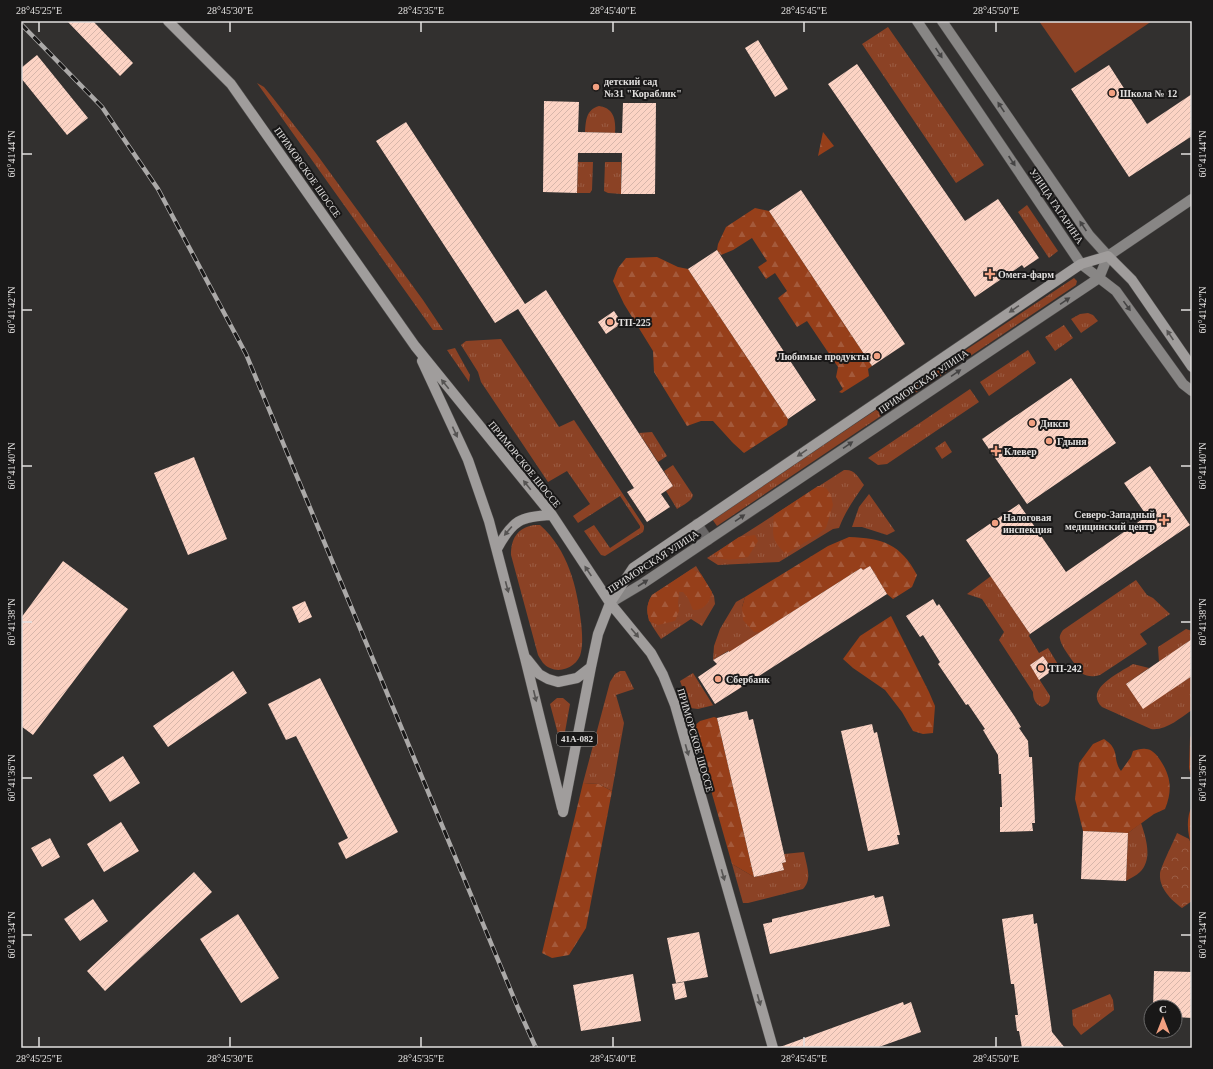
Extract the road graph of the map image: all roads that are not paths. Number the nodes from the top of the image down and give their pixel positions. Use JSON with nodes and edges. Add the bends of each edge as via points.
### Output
{"nodes":[{"id":1,"x":168,"y":21,"type":"edge"},
{"id":2,"x":917,"y":21,"type":"edge"},
{"id":3,"x":942,"y":21,"type":"edge"},
{"id":4,"x":1192,"y":199,"type":"edge"},
{"id":5,"x":1108,"y":256,"type":"junction"},
{"id":6,"x":1082,"y":264,"type":"junction"},
{"id":7,"x":1099,"y":278,"type":"junction"},
{"id":8,"x":415,"y":346,"type":"junction"},
{"id":9,"x":1192,"y":367,"type":"edge"},
{"id":10,"x":1192,"y":391,"type":"edge"},
{"id":11,"x":552,"y":515,"type":"junction"},
{"id":12,"x":697,"y":524,"type":"junction"},
{"id":13,"x":708,"y":540,"type":"junction"},
{"id":14,"x":497,"y":549,"type":"junction"},
{"id":15,"x":610,"y":603,"type":"junction"},
{"id":16,"x":525,"y":658,"type":"junction"},
{"id":17,"x":591,"y":667,"type":"junction"},
{"id":18,"x":773,"y":1048,"type":"edge"}],
"edges":[{"from":1,"to":8,"type":"main road","name":"ПРИМОРСКОЕ ШОССЕ","via":[[231,84]]},
{"from":2,"to":6,"type":"main road","name":"УЛИЦА ГАГАРИНА","one_way":true},
{"from":5,"to":3,"type":"main road","name":"УЛИЦА ГАГАРИНА","one_way":true,"via":[[1089,235]]},
{"from":4,"to":5,"type":"main road","name":"ПРИМОРСКАЯ УЛИЦА"},
{"from":5,"to":6,"type":"main road","name":"ПРИМОРСКАЯ УЛИЦА"},
{"from":5,"to":7,"type":"main road"},
{"from":9,"to":5,"type":"main road","name":"УЛИЦА ГАГАРИНА","one_way":true,"via":[[1132,280]]},
{"from":6,"to":7,"type":"main road","name":"УЛИЦА ГАГАРИНА"},
{"from":6,"to":12,"type":"main road","name":"ПРИМОРСКАЯ УЛИЦА","one_way":true},
{"from":7,"to":10,"type":"main road","name":"УЛИЦА ГАГАРИНА","one_way":true,"via":[[1116,291],[1183,384]]},
{"from":13,"to":7,"type":"main road","name":"ПРИМОРСКАЯ УЛИЦА","one_way":true},
{"from":11,"to":8,"type":"main road","name":"ПРИМОРСКОЕ ШОССЕ","one_way":true},
{"from":8,"to":14,"type":"main road","name":"ПРИМОРСКОЕ ШОССЕ","one_way":true,"via":[[468,460]]},
{"from":11,"to":14,"type":"main road","one_way":true,"via":[[534,515],[522,519],[505,534]]},
{"from":15,"to":11,"type":"main road","name":"ПРИМОРСКОЕ ШОССЕ","one_way":true},
{"from":12,"to":13,"type":"street"},
{"from":12,"to":15,"type":"main road","name":"ПРИМОРСКАЯ УЛИЦА","via":[[633,568]]},
{"from":15,"to":13,"type":"main road","name":"ПРИМОРСКАЯ УЛИЦА","one_way":true},
{"from":14,"to":16,"type":"main road","name":"ПРИМОРСКОЕ ШОССЕ","one_way":true},
{"from":15,"to":17,"type":"main road","via":[[598,634]]},
{"from":15,"to":18,"type":"main road","name":"ПРИМОРСКОЕ ШОССЕ","one_way":true,"via":[[650,653],[672,697]]},
{"from":16,"to":17,"type":"main road","via":[[539,674],[558,682],[577,678]]},
{"from":16,"to":17,"type":"main road","name":"ПРИМОРСКОЕ ШОССЕ","number":"41А-082","one_way":true,"via":[[563,812]]}]}
